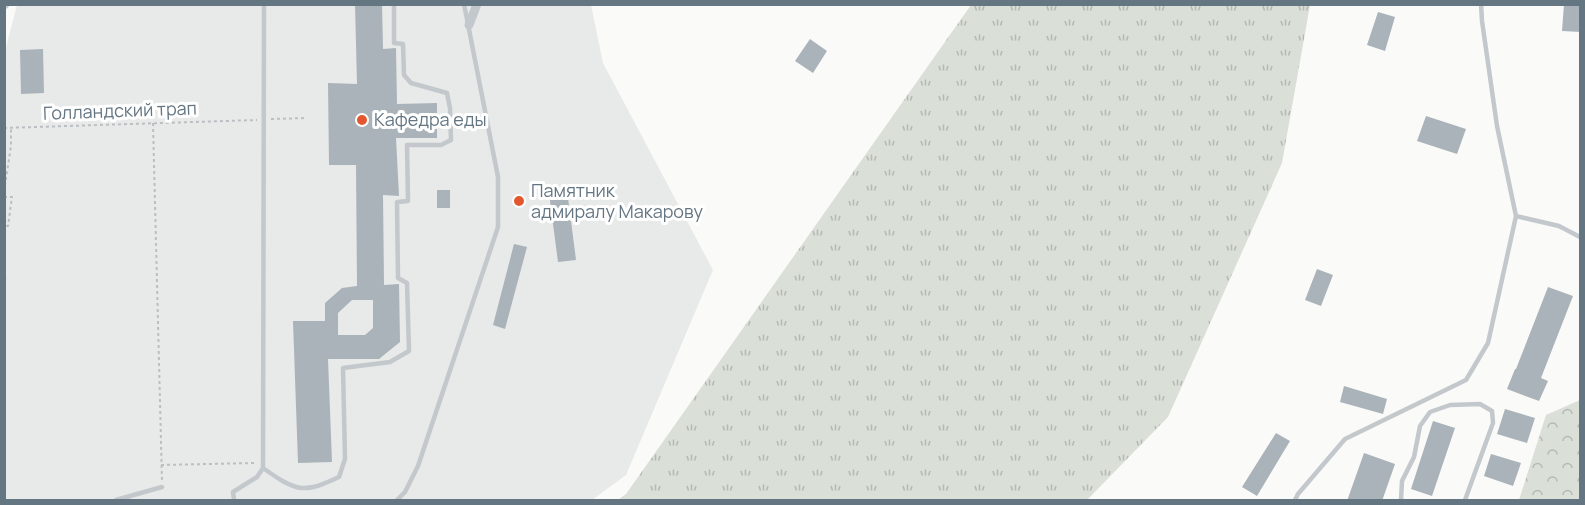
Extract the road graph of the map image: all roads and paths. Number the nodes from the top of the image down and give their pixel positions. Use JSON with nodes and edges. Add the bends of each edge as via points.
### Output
{"nodes":[{"id":1,"x":264,"y":4,"type":"edge"},
{"id":2,"x":394,"y":4,"type":"edge"},
{"id":3,"x":464,"y":4,"type":"edge"},
{"id":4,"x":477,"y":4,"type":"edge"},
{"id":5,"x":1481,"y":4,"type":"edge"},
{"id":6,"x":469,"y":25,"type":"junction"},
{"id":7,"x":212,"y":121,"type":"dead end"},
{"id":8,"x":153,"y":123,"type":"junction"},
{"id":9,"x":4,"y":128,"type":"edge"},
{"id":10,"x":11,"y":128,"type":"junction"},
{"id":11,"x":7,"y":164,"type":"edge"},
{"id":12,"x":5,"y":191,"type":"edge"},
{"id":13,"x":4,"y":197,"type":"edge"},
{"id":14,"x":1516,"y":216,"type":"junction"},
{"id":15,"x":4,"y":226,"type":"edge"},
{"id":16,"x":1581,"y":237,"type":"edge"},
{"id":17,"x":161,"y":465,"type":"junction"},
{"id":18,"x":263,"y":465,"type":"junction"},
{"id":19,"x":162,"y":487,"type":"joint"},
{"id":20,"x":116,"y":501,"type":"edge"},
{"id":21,"x":234,"y":501,"type":"edge"},
{"id":22,"x":397,"y":501,"type":"edge"},
{"id":23,"x":1295,"y":501,"type":"edge"},
{"id":24,"x":1401,"y":501,"type":"edge"},
{"id":25,"x":1465,"y":501,"type":"edge"}],
"edges":[{"from":1,"to":18,"type":"lane"},
{"from":2,"to":18,"type":"lane","via":[[394,43],[403,44],[404,75],[411,83],[447,93],[450,108],[451,140],[441,145],[408,145],[408,201],[397,202],[398,278],[406,284],[409,351],[390,362],[343,368],[345,459],[339,477],[302,488],[285,482]]},
{"from":3,"to":6,"type":"lane"},
{"from":4,"to":6,"type":"street"},
{"from":5,"to":14,"type":"lane","via":[[1497,126]]},
{"from":6,"to":22,"type":"lane","via":[[498,177],[498,227],[418,466]]},
{"from":7,"to":8,"type":"path","name":"Голландский трап"},
{"from":8,"to":10,"type":"path","name":"Голландский трап"},
{"from":8,"to":17,"type":"path"},
{"from":9,"to":10,"type":"path","name":"Голландский трап"},
{"from":10,"to":11,"type":"path"},
{"from":11,"to":12,"type":"path"},
{"from":13,"to":15,"type":"path","via":[[12,197],[8,226]]},
{"from":14,"to":16,"type":"lane","via":[[1559,226]]},
{"from":14,"to":23,"type":"lane","via":[[1488,343],[1466,380],[1345,439]]},
{"from":17,"to":18,"type":"path"},
{"from":17,"to":19,"type":"path"},
{"from":18,"to":21,"type":"lane","via":[[257,477],[232,492]]},
{"from":19,"to":20,"type":"lane"},
{"from":24,"to":25,"type":"lane","via":[[1402,481],[1414,457],[1419,426],[1430,412],[1450,405],[1479,404],[1492,411],[1493,423]]}]}
